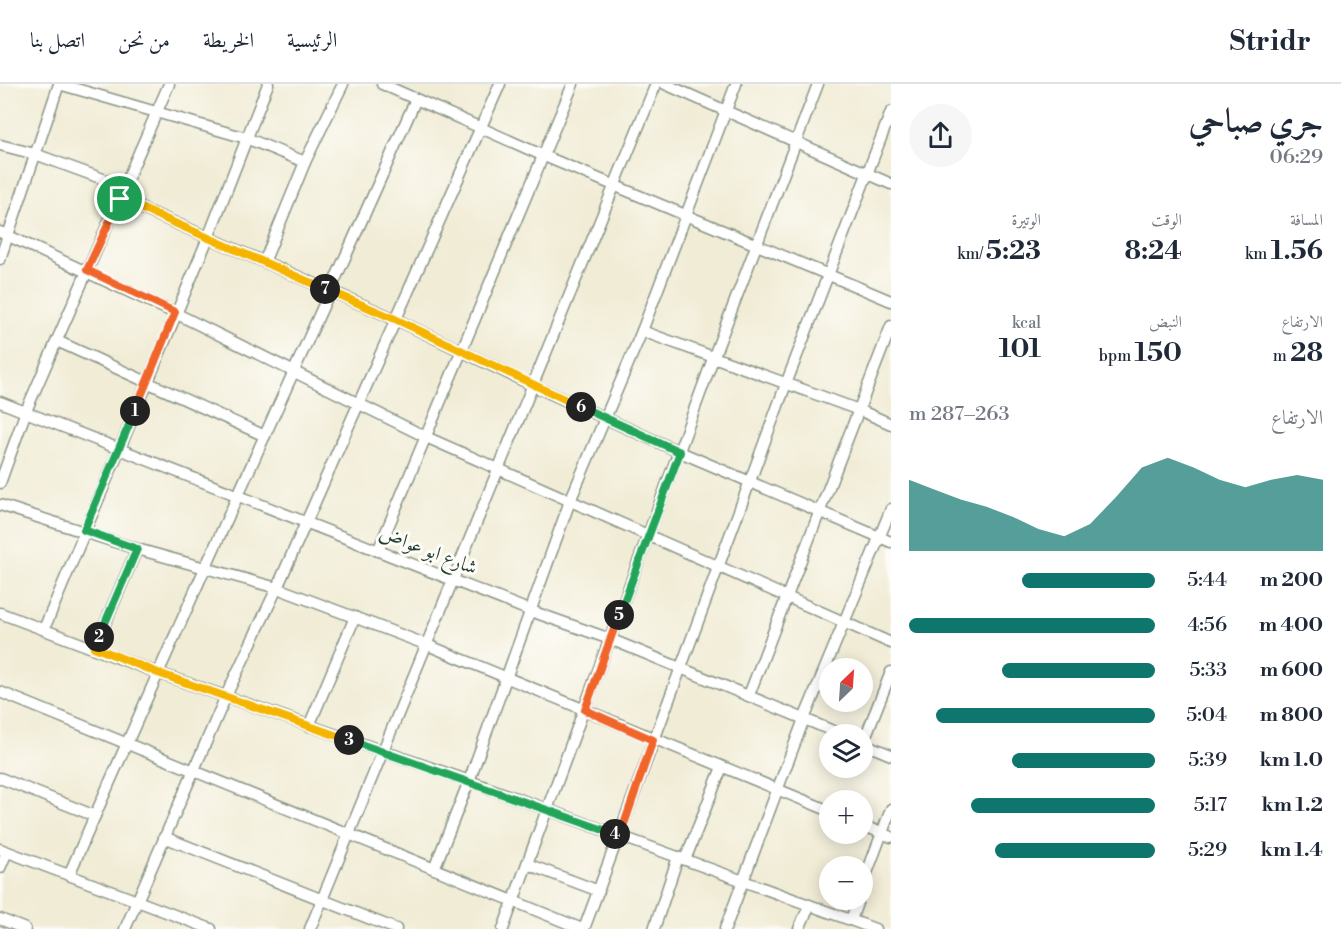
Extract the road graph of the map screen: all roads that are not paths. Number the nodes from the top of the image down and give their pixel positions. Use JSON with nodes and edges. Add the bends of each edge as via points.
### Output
{"nodes":[{"id":1,"x":169,"y":84,"type":"edge"},
{"id":2,"x":268,"y":84,"type":"edge"},
{"id":3,"x":344,"y":84,"type":"edge"},
{"id":4,"x":382,"y":84,"type":"edge"},
{"id":5,"x":500,"y":84,"type":"edge"},
{"id":6,"x":573,"y":84,"type":"edge"},
{"id":7,"x":656,"y":84,"type":"edge"},
{"id":8,"x":665,"y":84,"type":"edge"},
{"id":9,"x":736,"y":84,"type":"edge"},
{"id":10,"x":818,"y":84,"type":"edge"},
{"id":11,"x":416,"y":99,"type":"junction"},
{"id":12,"x":725,"y":111,"type":"junction"},
{"id":13,"x":156,"y":112,"type":"junction"},
{"id":14,"x":891,"y":112,"type":"edge"},
{"id":15,"x":481,"y":129,"type":"junction"},
{"id":16,"x":246,"y":138,"type":"junction"},
{"id":17,"x":797,"y":142,"type":"junction"},
{"id":18,"x":0,"y":145,"type":"edge"},
{"id":19,"x":35,"y":154,"type":"junction"},
{"id":20,"x":543,"y":156,"type":"junction"},
{"id":21,"x":305,"y":162,"type":"junction"},
{"id":22,"x":867,"y":174,"type":"junction"},
{"id":23,"x":891,"y":184,"type":"edge"},
{"id":24,"x":614,"y":185,"type":"junction"},
{"id":25,"x":125,"y":187,"type":"junction"},
{"id":26,"x":120,"y":199,"type":"junction"},
{"id":27,"x":686,"y":215,"type":"junction"},
{"id":28,"x":4,"y":233,"type":"edge"},
{"id":29,"x":208,"y":238,"type":"junction"},
{"id":30,"x":757,"y":245,"type":"junction"},
{"id":31,"x":0,"y":259,"type":"edge"},
{"id":32,"x":265,"y":260,"type":"junction"},
{"id":33,"x":87,"y":270,"type":"junction"},
{"id":34,"x":828,"y":275,"type":"junction"},
{"id":35,"x":331,"y":291,"type":"junction"},
{"id":36,"x":891,"y":301,"type":"edge"},
{"id":37,"x":175,"y":312,"type":"junction"},
{"id":38,"x":395,"y":319,"type":"junction"},
{"id":39,"x":891,"y":326,"type":"edge"},
{"id":40,"x":642,"y":331,"type":"junction"},
{"id":41,"x":57,"y":341,"type":"junction"},
{"id":42,"x":463,"y":351,"type":"junction"},
{"id":43,"x":714,"y":356,"type":"junction"},
{"id":44,"x":293,"y":372,"type":"junction"},
{"id":45,"x":146,"y":384,"type":"junction"},
{"id":46,"x":786,"y":384,"type":"junction"},
{"id":47,"x":534,"y":386,"type":"junction"},
{"id":48,"x":0,"y":402,"type":"edge"},
{"id":49,"x":358,"y":402,"type":"junction"},
{"id":50,"x":860,"y":410,"type":"junction"},
{"id":51,"x":26,"y":411,"type":"junction"},
{"id":52,"x":604,"y":417,"type":"junction"},
{"id":53,"x":891,"y":424,"type":"edge"},
{"id":54,"x":265,"y":436,"type":"junction"},
{"id":55,"x":426,"y":437,"type":"junction"},
{"id":56,"x":121,"y":449,"type":"junction"},
{"id":57,"x":680,"y":452,"type":"junction"},
{"id":58,"x":500,"y":470,"type":"junction"},
{"id":59,"x":751,"y":480,"type":"junction"},
{"id":60,"x":0,"y":483,"type":"edge"},
{"id":61,"x":239,"y":496,"type":"junction"},
{"id":62,"x":570,"y":501,"type":"junction"},
{"id":63,"x":0,"y":505,"type":"edge"},
{"id":64,"x":891,"y":509,"type":"edge"},
{"id":65,"x":820,"y":511,"type":"junction"},
{"id":66,"x":306,"y":521,"type":"junction"},
{"id":67,"x":84,"y":530,"type":"junction"},
{"id":68,"x":648,"y":535,"type":"junction"},
{"id":69,"x":879,"y":536,"type":"junction"},
{"id":70,"x":891,"y":542,"type":"edge"},
{"id":71,"x":137,"y":549,"type":"junction"},
{"id":72,"x":378,"y":551,"type":"junction"},
{"id":73,"x":719,"y":567,"type":"junction"},
{"id":74,"x":207,"y":568,"type":"junction"},
{"id":75,"x":454,"y":580,"type":"junction"},
{"id":76,"x":277,"y":588,"type":"junction"},
{"id":77,"x":786,"y":597,"type":"junction"},
{"id":78,"x":531,"y":611,"type":"junction"},
{"id":79,"x":0,"y":613,"type":"edge"},
{"id":80,"x":355,"y":617,"type":"junction"},
{"id":81,"x":844,"y":622,"type":"junction"},
{"id":82,"x":44,"y":629,"type":"junction"},
{"id":83,"x":610,"y":639,"type":"junction"},
{"id":84,"x":891,"y":643,"type":"edge"},
{"id":85,"x":425,"y":644,"type":"junction"},
{"id":86,"x":94,"y":647,"type":"junction"},
{"id":87,"x":682,"y":668,"type":"junction"},
{"id":88,"x":891,"y":672,"type":"edge"},
{"id":89,"x":158,"y":673,"type":"junction"},
{"id":90,"x":504,"y":678,"type":"junction"},
{"id":91,"x":0,"y":692,"type":"edge"},
{"id":92,"x":749,"y":695,"type":"junction"},
{"id":93,"x":226,"y":696,"type":"junction"},
{"id":94,"x":585,"y":710,"type":"junction"},
{"id":95,"x":804,"y":718,"type":"junction"},
{"id":96,"x":870,"y":724,"type":"edge"},
{"id":97,"x":819,"y":725,"type":"edge"},
{"id":98,"x":309,"y":726,"type":"junction"},
{"id":99,"x":653,"y":740,"type":"junction"},
{"id":100,"x":126,"y":742,"type":"junction"},
{"id":101,"x":873,"y":747,"type":"edge"},
{"id":102,"x":382,"y":751,"type":"junction"},
{"id":103,"x":891,"y":755,"type":"edge"},
{"id":104,"x":722,"y":767,"type":"junction"},
{"id":105,"x":194,"y":771,"type":"junction"},
{"id":106,"x":0,"y":778,"type":"edge"},
{"id":107,"x":469,"y":781,"type":"junction"},
{"id":108,"x":776,"y":788,"type":"junction"},
{"id":109,"x":819,"y":806,"type":"edge"},
{"id":110,"x":891,"y":809,"type":"edge"},
{"id":111,"x":548,"y":810,"type":"junction"},
{"id":112,"x":95,"y":816,"type":"junction"},
{"id":113,"x":349,"y":834,"type":"junction"},
{"id":114,"x":886,"y":835,"type":"edge"},
{"id":115,"x":620,"y":836,"type":"junction"},
{"id":116,"x":164,"y":837,"type":"junction"},
{"id":117,"x":4,"y":851,"type":"edge"},
{"id":118,"x":681,"y":858,"type":"junction"},
{"id":119,"x":873,"y":863,"type":"edge"},
{"id":120,"x":527,"y":864,"type":"junction"},
{"id":121,"x":0,"y":868,"type":"edge"},
{"id":122,"x":434,"y":869,"type":"junction"},
{"id":123,"x":69,"y":875,"type":"junction"},
{"id":124,"x":743,"y":881,"type":"junction"},
{"id":125,"x":598,"y":891,"type":"junction"},
{"id":126,"x":137,"y":900,"type":"junction"},
{"id":127,"x":320,"y":900,"type":"junction"},
{"id":128,"x":513,"y":901,"type":"junction"},
{"id":129,"x":808,"y":906,"type":"junction"},
{"id":130,"x":854,"y":910,"type":"edge"},
{"id":131,"x":0,"y":919,"type":"edge"},
{"id":132,"x":851,"y":920,"type":"junction"},
{"id":133,"x":871,"y":928,"type":"edge"},
{"id":134,"x":26,"y":929,"type":"edge"},
{"id":135,"x":125,"y":929,"type":"edge"},
{"id":136,"x":211,"y":929,"type":"edge"},
{"id":137,"x":310,"y":929,"type":"edge"},
{"id":138,"x":396,"y":929,"type":"edge"},
{"id":139,"x":503,"y":929,"type":"edge"},
{"id":140,"x":583,"y":929,"type":"edge"},
{"id":141,"x":654,"y":929,"type":"edge"},
{"id":142,"x":725,"y":929,"type":"edge"},
{"id":143,"x":799,"y":929,"type":"edge"}],
"edges":[{"from":1,"to":13,"type":"street"},
{"from":2,"to":16,"type":"street"},
{"from":3,"to":21,"type":"street"},
{"from":4,"to":11,"type":"street"},
{"from":5,"to":15,"type":"street"},
{"from":6,"to":20,"type":"street"},
{"from":7,"to":24,"type":"street"},
{"from":8,"to":12,"type":"street"},
{"from":9,"to":12,"type":"street"},
{"from":10,"to":17,"type":"street"},
{"from":11,"to":15,"type":"street"},
{"from":11,"to":35,"type":"street"},
{"from":12,"to":17,"type":"street"},
{"from":12,"to":27,"type":"street"},
{"from":13,"to":16,"type":"street"},
{"from":13,"to":19,"type":"street","via":[[59,84]]},
{"from":13,"to":25,"type":"street"},
{"from":14,"to":22,"type":"street"},
{"from":15,"to":20,"type":"street"},
{"from":15,"to":38,"type":"street"},
{"from":16,"to":21,"type":"street"},
{"from":16,"to":29,"type":"street"},
{"from":17,"to":22,"type":"street"},
{"from":17,"to":30,"type":"street"},
{"from":18,"to":19,"type":"street"},
{"from":19,"to":25,"type":"street"},
{"from":19,"to":28,"type":"street"},
{"from":20,"to":24,"type":"street"},
{"from":20,"to":42,"type":"street"},
{"from":21,"to":32,"type":"street"},
{"from":22,"to":23,"type":"street"},
{"from":22,"to":34,"type":"street"},
{"from":24,"to":27,"type":"street"},
{"from":24,"to":47,"type":"street"},
{"from":25,"to":26,"type":"street"},
{"from":26,"to":29,"type":"street"},
{"from":26,"to":33,"type":"street"},
{"from":27,"to":30,"type":"street"},
{"from":27,"to":40,"type":"street"},
{"from":28,"to":31,"type":"street"},
{"from":28,"to":33,"type":"street"},
{"from":29,"to":32,"type":"street"},
{"from":29,"to":37,"type":"street"},
{"from":30,"to":34,"type":"street"},
{"from":30,"to":43,"type":"street"},
{"from":32,"to":35,"type":"street"},
{"from":33,"to":37,"type":"street"},
{"from":33,"to":41,"type":"street"},
{"from":34,"to":36,"type":"street"},
{"from":34,"to":46,"type":"street"},
{"from":35,"to":38,"type":"street"},
{"from":35,"to":44,"type":"street"},
{"from":37,"to":44,"type":"street"},
{"from":37,"to":45,"type":"street"},
{"from":38,"to":42,"type":"street"},
{"from":38,"to":49,"type":"street"},
{"from":39,"to":50,"type":"street"},
{"from":40,"to":43,"type":"street"},
{"from":40,"to":52,"type":"street"},
{"from":41,"to":45,"type":"street"},
{"from":41,"to":51,"type":"street"},
{"from":42,"to":47,"type":"street"},
{"from":42,"to":55,"type":"street"},
{"from":43,"to":46,"type":"street"},
{"from":43,"to":57,"type":"street"},
{"from":44,"to":49,"type":"street"},
{"from":44,"to":54,"type":"street"},
{"from":45,"to":54,"type":"street"},
{"from":45,"to":56,"type":"street"},
{"from":46,"to":50,"type":"street"},
{"from":46,"to":59,"type":"street"},
{"from":47,"to":52,"type":"street"},
{"from":47,"to":58,"type":"street"},
{"from":48,"to":51,"type":"street","name":"شارع ابو عواض"},
{"from":49,"to":55,"type":"street"},
{"from":49,"to":66,"type":"street"},
{"from":50,"to":53,"type":"street"},
{"from":50,"to":65,"type":"street"},
{"from":51,"to":56,"type":"street","name":"شارع ابو عواض"},
{"from":51,"to":60,"type":"street"},
{"from":52,"to":57,"type":"street"},
{"from":52,"to":62,"type":"street"},
{"from":54,"to":61,"type":"street"},
{"from":55,"to":58,"type":"street"},
{"from":55,"to":72,"type":"street"},
{"from":56,"to":61,"type":"street","name":"شارع ابو عواض"},
{"from":56,"to":67,"type":"street"},
{"from":57,"to":59,"type":"street"},
{"from":57,"to":68,"type":"street"},
{"from":58,"to":62,"type":"street"},
{"from":58,"to":75,"type":"street"},
{"from":59,"to":65,"type":"street"},
{"from":59,"to":73,"type":"street"},
{"from":61,"to":66,"type":"street","name":"شارع ابو عواض"},
{"from":61,"to":74,"type":"street"},
{"from":62,"to":68,"type":"street"},
{"from":62,"to":78,"type":"street"},
{"from":63,"to":67,"type":"street"},
{"from":64,"to":69,"type":"street"},
{"from":65,"to":69,"type":"street"},
{"from":65,"to":77,"type":"street"},
{"from":66,"to":72,"type":"street","name":"شارع ابو عواض"},
{"from":66,"to":76,"type":"street"},
{"from":67,"to":71,"type":"street"},
{"from":67,"to":82,"type":"street"},
{"from":68,"to":73,"type":"street"},
{"from":68,"to":83,"type":"street"},
{"from":69,"to":70,"type":"street"},
{"from":69,"to":81,"type":"street"},
{"from":71,"to":74,"type":"street"},
{"from":71,"to":86,"type":"street"},
{"from":72,"to":75,"type":"street","name":"شارع ابو عواض"},
{"from":73,"to":77,"type":"street"},
{"from":73,"to":87,"type":"street"},
{"from":74,"to":76,"type":"street"},
{"from":74,"to":89,"type":"street"},
{"from":75,"to":78,"type":"street","name":"شارع ابو عواض"},
{"from":75,"to":85,"type":"street"},
{"from":76,"to":80,"type":"street"},
{"from":76,"to":93,"type":"street"},
{"from":77,"to":81,"type":"street"},
{"from":77,"to":92,"type":"street"},
{"from":78,"to":83,"type":"street","name":"شارع ابو عواض"},
{"from":78,"to":90,"type":"street"},
{"from":79,"to":82,"type":"street"},
{"from":80,"to":85,"type":"street"},
{"from":80,"to":98,"type":"street"},
{"from":81,"to":84,"type":"street"},
{"from":81,"to":95,"type":"street"},
{"from":82,"to":86,"type":"street"},
{"from":83,"to":87,"type":"street","name":"شارع ابو عواض"},
{"from":83,"to":94,"type":"street"},
{"from":85,"to":90,"type":"street"},
{"from":85,"to":102,"type":"street"},
{"from":86,"to":89,"type":"street"},
{"from":87,"to":92,"type":"street","name":"شارع ابو عواض"},
{"from":87,"to":99,"type":"street"},
{"from":88,"to":96,"type":"street"},
{"from":89,"to":93,"type":"street"},
{"from":89,"to":100,"type":"street"},
{"from":90,"to":94,"type":"street"},
{"from":90,"to":107,"type":"street"},
{"from":91,"to":100,"type":"street"},
{"from":92,"to":95,"type":"street","name":"شارع ابو عواض"},
{"from":93,"to":98,"type":"street"},
{"from":93,"to":105,"type":"street"},
{"from":94,"to":99,"type":"street"},
{"from":94,"to":111,"type":"street"},
{"from":95,"to":97,"type":"street","name":"شارع ابو عواض"},
{"from":95,"to":108,"type":"street"},
{"from":98,"to":102,"type":"street"},
{"from":99,"to":104,"type":"street"},
{"from":99,"to":115,"type":"street"},
{"from":100,"to":105,"type":"street"},
{"from":100,"to":112,"type":"street"},
{"from":101,"to":103,"type":"street"},
{"from":102,"to":107,"type":"street"},
{"from":102,"to":113,"type":"street"},
{"from":104,"to":108,"type":"street"},
{"from":104,"to":118,"type":"street"},
{"from":105,"to":113,"type":"street"},
{"from":105,"to":116,"type":"street"},
{"from":106,"to":112,"type":"street"},
{"from":107,"to":111,"type":"street"},
{"from":107,"to":122,"type":"street"},
{"from":108,"to":109,"type":"street"},
{"from":108,"to":124,"type":"street"},
{"from":110,"to":114,"type":"street"},
{"from":111,"to":115,"type":"street"},
{"from":111,"to":120,"type":"street"},
{"from":112,"to":123,"type":"street"},
{"from":113,"to":122,"type":"street"},
{"from":113,"to":127,"type":"street"},
{"from":114,"to":119,"type":"street"},
{"from":115,"to":118,"type":"street"},
{"from":115,"to":125,"type":"street"},
{"from":116,"to":126,"type":"street"},
{"from":116,"to":127,"type":"street"},
{"from":117,"to":121,"type":"street"},
{"from":117,"to":123,"type":"street"},
{"from":118,"to":124,"type":"street"},
{"from":118,"to":141,"type":"street"},
{"from":120,"to":125,"type":"street"},
{"from":120,"to":128,"type":"street"},
{"from":122,"to":128,"type":"street"},
{"from":123,"to":126,"type":"street"},
{"from":124,"to":129,"type":"street"},
{"from":124,"to":142,"type":"street"},
{"from":125,"to":140,"type":"street"},
{"from":126,"to":135,"type":"street"},
{"from":126,"to":136,"type":"street"},
{"from":127,"to":137,"type":"street"},
{"from":127,"to":138,"type":"street"},
{"from":128,"to":139,"type":"street"},
{"from":128,"to":140,"type":"street"},
{"from":129,"to":132,"type":"street"},
{"from":129,"to":143,"type":"street"},
{"from":130,"to":132,"type":"street"},
{"from":131,"to":134,"type":"street"},
{"from":132,"to":133,"type":"street"}]}
